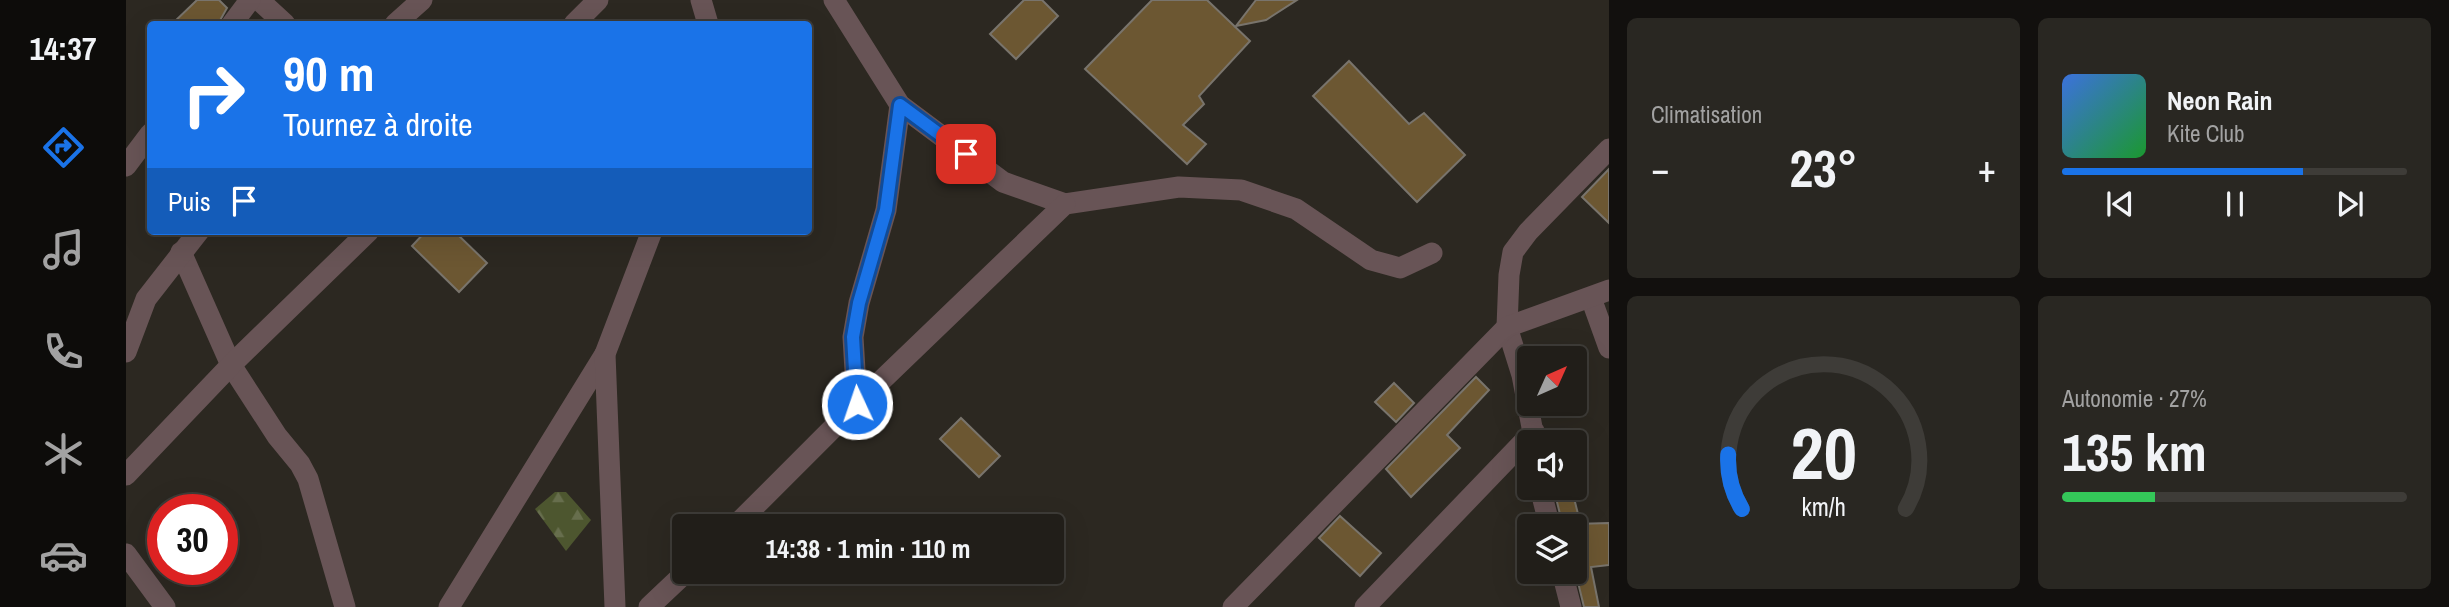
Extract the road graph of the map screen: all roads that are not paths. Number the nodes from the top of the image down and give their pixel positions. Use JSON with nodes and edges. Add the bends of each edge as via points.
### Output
{"nodes":[{"id":1,"x":250,"y":0,"type":"edge"},
{"id":2,"x":259,"y":0,"type":"edge"},
{"id":3,"x":422,"y":0,"type":"edge"},
{"id":4,"x":598,"y":0,"type":"edge"},
{"id":5,"x":701,"y":0,"type":"edge"},
{"id":6,"x":834,"y":0,"type":"edge"},
{"id":7,"x":234,"y":21,"type":"edge"},
{"id":8,"x":282,"y":21,"type":"edge"},
{"id":9,"x":398,"y":21,"type":"edge"},
{"id":10,"x":577,"y":21,"type":"edge"},
{"id":11,"x":707,"y":21,"type":"edge"},
{"id":12,"x":900,"y":105,"type":"junction"},
{"id":13,"x":147,"y":138,"type":"edge"},
{"id":14,"x":1609,"y":149,"type":"edge"},
{"id":15,"x":126,"y":166,"type":"edge"},
{"id":16,"x":1065,"y":204,"type":"junction"},
{"id":17,"x":196,"y":235,"type":"edge"},
{"id":18,"x":365,"y":235,"type":"edge"},
{"id":19,"x":650,"y":235,"type":"edge"},
{"id":20,"x":181,"y":252,"type":"junction"},
{"id":21,"x":1432,"y":253,"type":"dead end"},
{"id":22,"x":1600,"y":294,"type":"edge"},
{"id":23,"x":1507,"y":327,"type":"junction"},
{"id":24,"x":1609,"y":348,"type":"edge"},
{"id":25,"x":126,"y":352,"type":"edge"},
{"id":26,"x":605,"y":354,"type":"junction"},
{"id":27,"x":231,"y":366,"type":"junction"},
{"id":28,"x":857,"y":404,"type":"junction"},
{"id":29,"x":1533,"y":430,"type":"edge"},
{"id":30,"x":1517,"y":454,"type":"edge"},
{"id":31,"x":126,"y":475,"type":"edge"},
{"id":32,"x":747,"y":514,"type":"edge"},
{"id":33,"x":126,"y":554,"type":"edge"},
{"id":34,"x":673,"y":584,"type":"edge"},
{"id":35,"x":1565,"y":584,"type":"edge"},
{"id":36,"x":165,"y":607,"type":"edge"},
{"id":37,"x":345,"y":607,"type":"edge"},
{"id":38,"x":449,"y":607,"type":"edge"},
{"id":39,"x":615,"y":607,"type":"edge"},
{"id":40,"x":649,"y":607,"type":"edge"},
{"id":41,"x":1233,"y":607,"type":"edge"},
{"id":42,"x":1365,"y":607,"type":"edge"},
{"id":43,"x":1571,"y":607,"type":"edge"}],
"edges":[{"from":1,"to":7,"type":"street"},
{"from":2,"to":8,"type":"street"},
{"from":3,"to":9,"type":"street"},
{"from":4,"to":10,"type":"street"},
{"from":5,"to":11,"type":"street"},
{"from":6,"to":12,"type":"street"},
{"from":12,"to":16,"type":"street","via":[[1003,183]]},
{"from":12,"to":28,"type":"street","via":[[886,210],[853,337]]},
{"from":13,"to":15,"type":"street"},
{"from":14,"to":23,"type":"street","via":[[1513,252]]},
{"from":16,"to":21,"type":"street","via":[[1179,187],[1241,190],[1296,209],[1371,260],[1400,268]]},
{"from":16,"to":28,"type":"street"},
{"from":17,"to":20,"type":"street"},
{"from":18,"to":27,"type":"street"},
{"from":19,"to":26,"type":"street"},
{"from":20,"to":25,"type":"street","via":[[146,299]]},
{"from":20,"to":27,"type":"street"},
{"from":22,"to":23,"type":"street"},
{"from":22,"to":24,"type":"street"},
{"from":23,"to":29,"type":"street"},
{"from":23,"to":41,"type":"street"},
{"from":26,"to":38,"type":"street"},
{"from":26,"to":39,"type":"street"},
{"from":27,"to":31,"type":"street"},
{"from":27,"to":37,"type":"street","via":[[308,480]]},
{"from":28,"to":32,"type":"street"},
{"from":30,"to":42,"type":"street"},
{"from":33,"to":36,"type":"street"},
{"from":34,"to":40,"type":"street"},
{"from":35,"to":43,"type":"street"}]}
